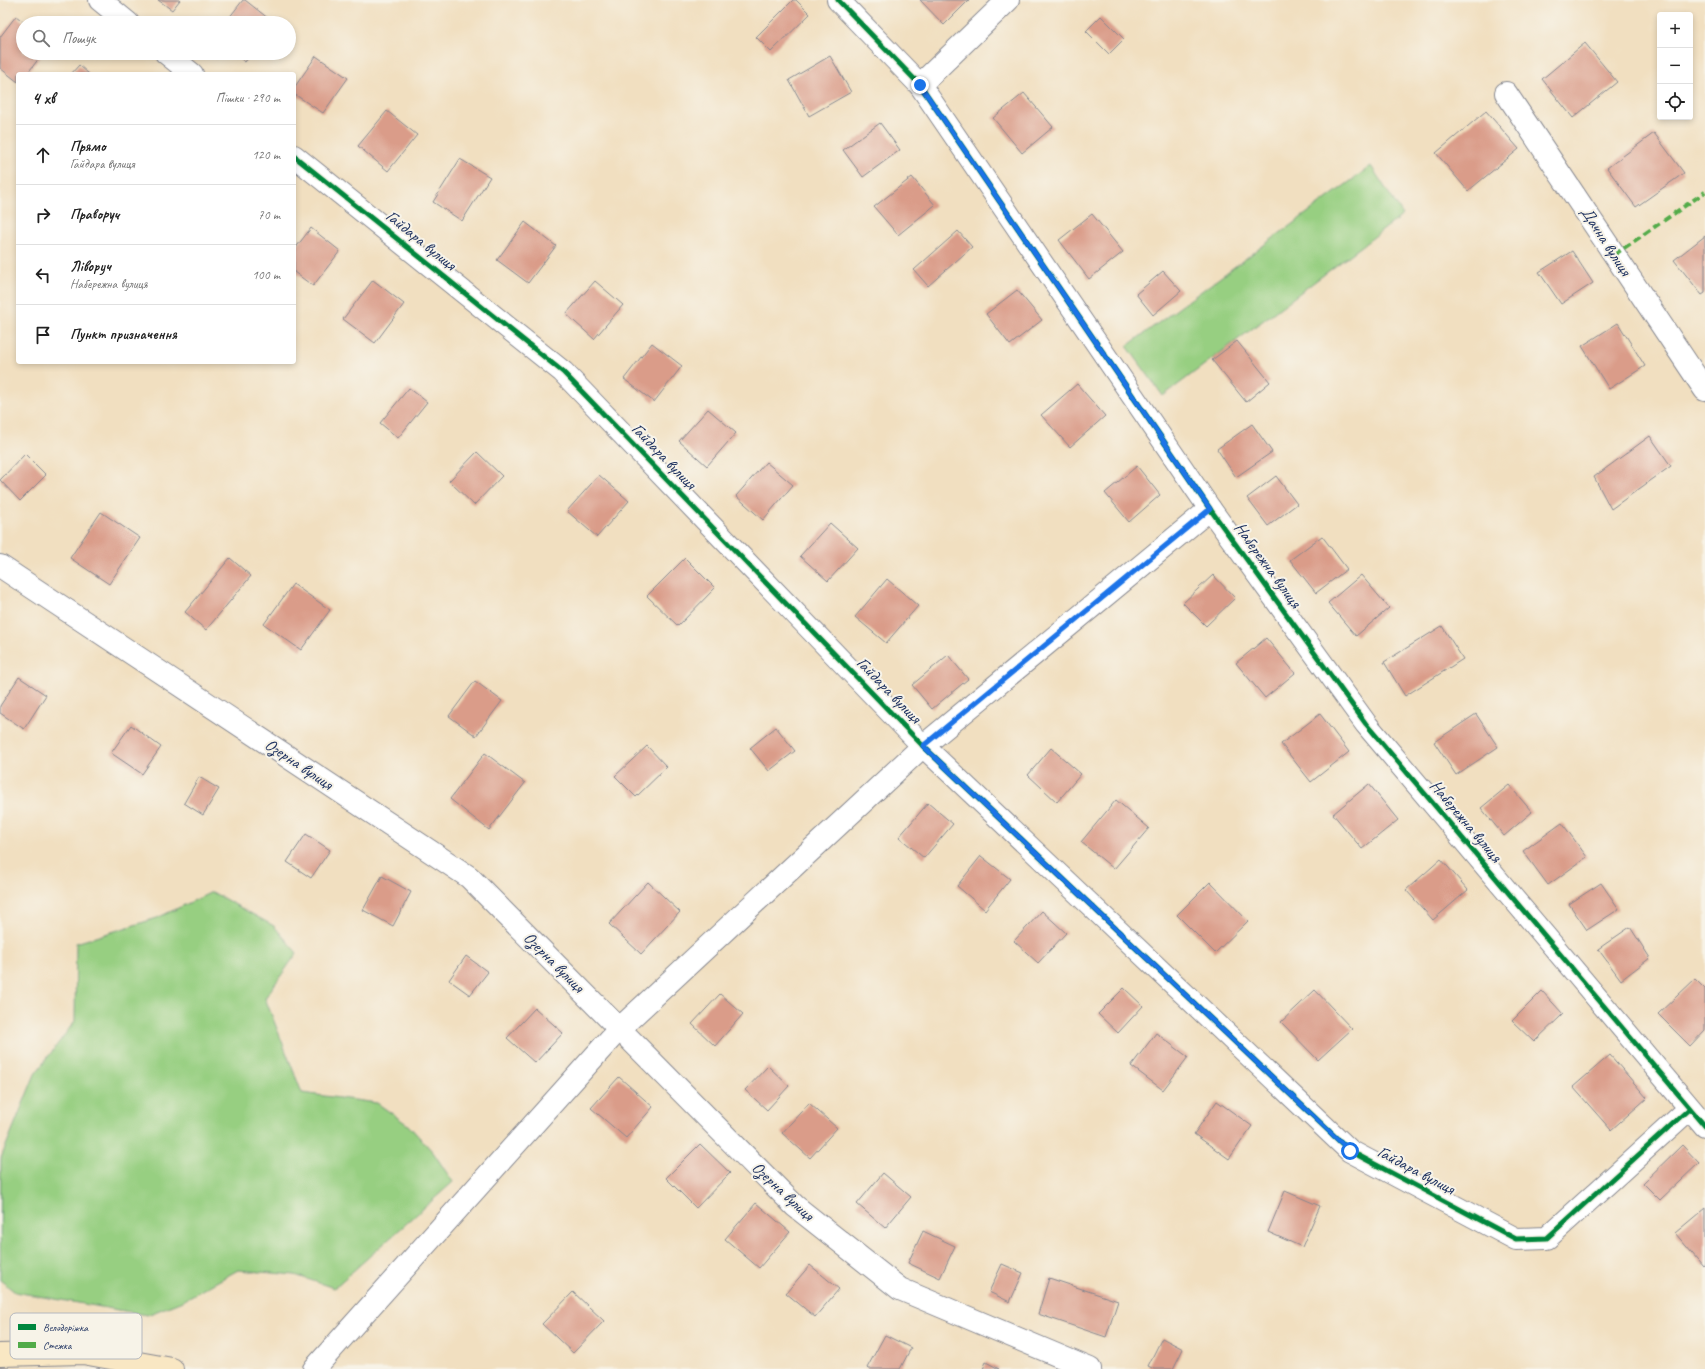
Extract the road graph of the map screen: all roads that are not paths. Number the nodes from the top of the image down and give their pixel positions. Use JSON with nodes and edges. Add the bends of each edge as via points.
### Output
{"nodes":[{"id":1,"x":100,"y":0,"type":"edge"},
{"id":2,"x":838,"y":0,"type":"edge"},
{"id":3,"x":1008,"y":0,"type":"edge"},
{"id":4,"x":119,"y":16,"type":"edge"},
{"id":5,"x":175,"y":60,"type":"edge"},
{"id":6,"x":190,"y":72,"type":"edge"},
{"id":7,"x":920,"y":85,"type":"junction"},
{"id":8,"x":1506,"y":93,"type":"dead end"},
{"id":9,"x":296,"y":158,"type":"edge"},
{"id":10,"x":1705,"y":390,"type":"edge"},
{"id":11,"x":1210,"y":509,"type":"junction"},
{"id":12,"x":0,"y":566,"type":"edge"},
{"id":13,"x":923,"y":746,"type":"junction"},
{"id":14,"x":620,"y":1028,"type":"junction"},
{"id":15,"x":1689,"y":1109,"type":"junction"},
{"id":16,"x":1705,"y":1126,"type":"edge"},
{"id":17,"x":0,"y":1355,"type":"edge"},
{"id":18,"x":10,"y":1355,"type":"edge"},
{"id":19,"x":116,"y":1359,"type":"edge"},
{"id":20,"x":172,"y":1369,"type":"edge"},
{"id":21,"x":314,"y":1369,"type":"edge"},
{"id":22,"x":1090,"y":1369,"type":"edge"}],
"edges":[{"from":1,"to":4,"type":"street"},
{"from":2,"to":7,"type":"street","name":"Набережна вулиця"},
{"from":3,"to":7,"type":"street"},
{"from":5,"to":6,"type":"street"},
{"from":7,"to":11,"type":"street","name":"Набережна вулиця"},
{"from":8,"to":10,"type":"street","name":"Дачна вулиця"},
{"from":9,"to":13,"type":"street","name":"Гайдара вулиця","via":[[563,372]]},
{"from":11,"to":13,"type":"street"},
{"from":11,"to":15,"type":"street","name":"Набережна вулиця","via":[[1366,724]]},
{"from":12,"to":14,"type":"street","name":"Озерна вулиця","via":[[469,877]]},
{"from":13,"to":14,"type":"street"},
{"from":13,"to":15,"type":"street","name":"Гайдара вулиця","via":[[1350,1151],[1516,1240],[1547,1238]]},
{"from":14,"to":21,"type":"street"},
{"from":14,"to":22,"type":"street","name":"Озерна вулиця","via":[[795,1206],[900,1289]]},
{"from":15,"to":16,"type":"street","name":"Набережна вулиця"},
{"from":17,"to":18,"type":"street"},
{"from":19,"to":20,"type":"street"}]}
